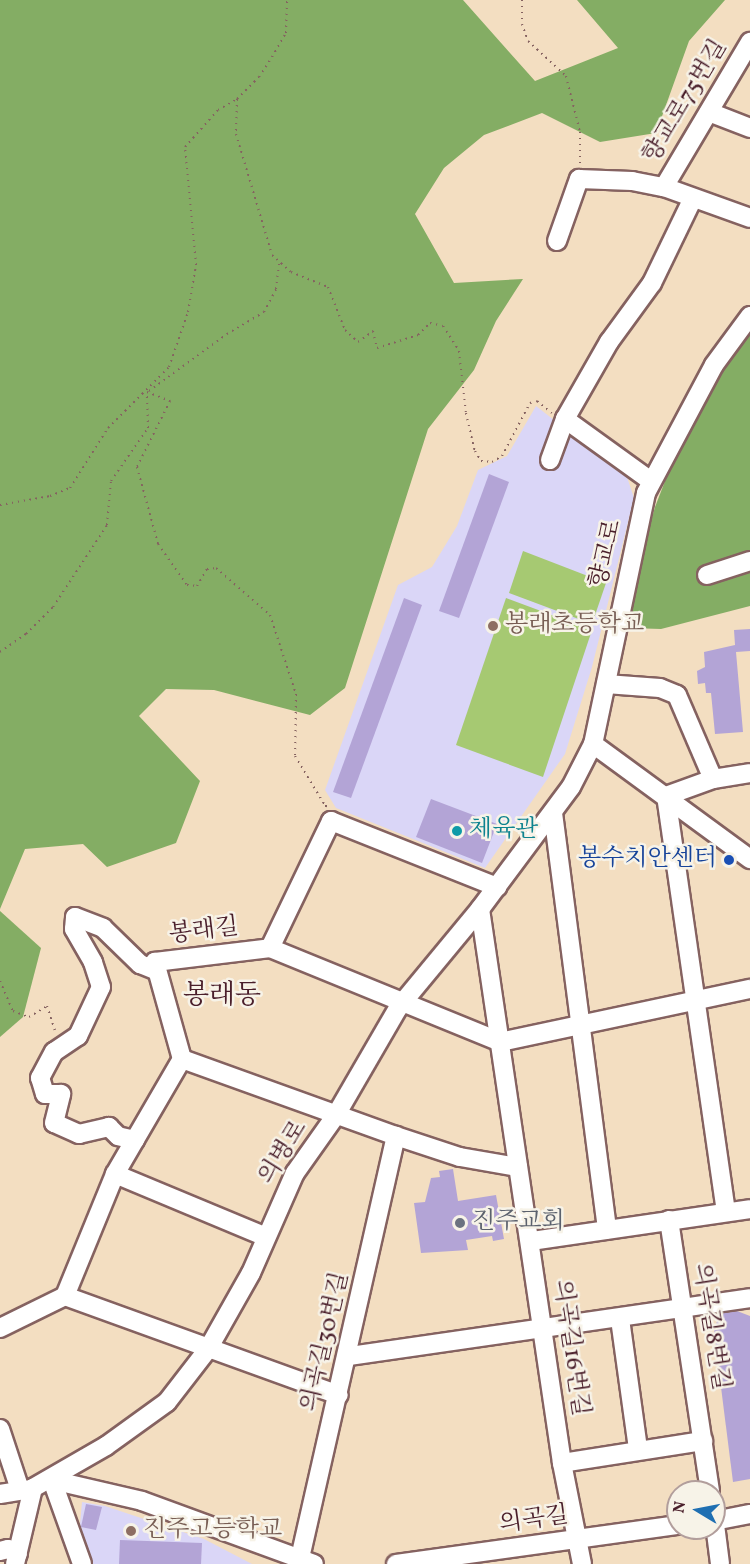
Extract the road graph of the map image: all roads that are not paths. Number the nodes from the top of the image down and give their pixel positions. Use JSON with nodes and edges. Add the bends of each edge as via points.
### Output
{"nodes":[{"id":1,"x":750,"y":42,"type":"edge"},
{"id":2,"x":709,"y":112,"type":"junction"},
{"id":3,"x":750,"y":128,"type":"edge"},
{"id":4,"x":664,"y":187,"type":"junction"},
{"id":5,"x":693,"y":198,"type":"junction"},
{"id":6,"x":750,"y":218,"type":"edge"},
{"id":7,"x":557,"y":241,"type":"dead end"},
{"id":8,"x":750,"y":316,"type":"edge"},
{"id":9,"x":564,"y":420,"type":"junction"},
{"id":10,"x":550,"y":460,"type":"dead end"},
{"id":11,"x":651,"y":481,"type":"junction"},
{"id":12,"x":750,"y":561,"type":"edge"},
{"id":13,"x":707,"y":575,"type":"dead end"},
{"id":14,"x":606,"y":684,"type":"junction"},
{"id":15,"x":593,"y":744,"type":"junction"},
{"id":16,"x":750,"y":773,"type":"edge"},
{"id":17,"x":713,"y":779,"type":"junction"},
{"id":18,"x":666,"y":796,"type":"junction"},
{"id":19,"x":553,"y":813,"type":"junction"},
{"id":20,"x":750,"y":860,"type":"edge"},
{"id":21,"x":497,"y":887,"type":"junction"},
{"id":22,"x":480,"y":909,"type":"junction"},
{"id":23,"x":270,"y":948,"type":"junction"},
{"id":24,"x":158,"y":971,"type":"junction"},
{"id":25,"x":750,"y":989,"type":"edge"},
{"id":26,"x":405,"y":1001,"type":"junction"},
{"id":27,"x":693,"y":1001,"type":"junction"},
{"id":28,"x":579,"y":1025,"type":"junction"},
{"id":29,"x":500,"y":1042,"type":"junction"},
{"id":30,"x":182,"y":1059,"type":"junction"},
{"id":31,"x":336,"y":1115,"type":"junction"},
{"id":32,"x":396,"y":1137,"type":"junction"},
{"id":33,"x":135,"y":1140,"type":"junction"},
{"id":34,"x":518,"y":1167,"type":"junction"},
{"id":35,"x":116,"y":1174,"type":"junction"},
{"id":36,"x":750,"y":1209,"type":"edge"},
{"id":37,"x":726,"y":1212,"type":"junction"},
{"id":38,"x":669,"y":1220,"type":"junction"},
{"id":39,"x":607,"y":1230,"type":"junction"},
{"id":40,"x":264,"y":1236,"type":"junction"},
{"id":41,"x":531,"y":1241,"type":"junction"},
{"id":42,"x":65,"y":1296,"type":"junction"},
{"id":43,"x":750,"y":1298,"type":"edge"},
{"id":44,"x":684,"y":1308,"type":"junction"},
{"id":45,"x":620,"y":1319,"type":"junction"},
{"id":46,"x":543,"y":1327,"type":"junction"},
{"id":47,"x":0,"y":1328,"type":"edge"},
{"id":48,"x":208,"y":1349,"type":"junction"},
{"id":49,"x":349,"y":1356,"type":"junction"},
{"id":50,"x":339,"y":1395,"type":"junction"},
{"id":51,"x":0,"y":1429,"type":"edge"},
{"id":52,"x":703,"y":1441,"type":"junction"},
{"id":53,"x":638,"y":1449,"type":"junction"},
{"id":54,"x":562,"y":1463,"type":"junction"},
{"id":55,"x":52,"y":1480,"type":"junction"},
{"id":56,"x":708,"y":1480,"type":"edge"},
{"id":57,"x":27,"y":1489,"type":"junction"},
{"id":58,"x":0,"y":1494,"type":"edge"},
{"id":59,"x":750,"y":1514,"type":"edge"},
{"id":60,"x":726,"y":1517,"type":"edge"},
{"id":61,"x":666,"y":1527,"type":"edge"},
{"id":62,"x":579,"y":1539,"type":"junction"},
{"id":63,"x":717,"y":1540,"type":"edge"},
{"id":64,"x":11,"y":1556,"type":"edge"},
{"id":65,"x":307,"y":1561,"type":"edge"},
{"id":66,"x":82,"y":1564,"type":"edge"},
{"id":67,"x":396,"y":1564,"type":"edge"},
{"id":68,"x":582,"y":1564,"type":"edge"},
{"id":69,"x":720,"y":1564,"type":"edge"}],
"edges":[{"from":1,"to":2,"type":"street","name":"향교로75번길"},
{"from":2,"to":3,"type":"street"},
{"from":2,"to":4,"type":"street","name":"향교로75번길"},
{"from":4,"to":5,"type":"street","name":"향교로75번길"},
{"from":4,"to":7,"type":"street","name":"향교로75번길","via":[[579,179]]},
{"from":5,"to":6,"type":"street","name":"향교로75번길"},
{"from":5,"to":9,"type":"street","via":[[652,282],[609,342]]},
{"from":8,"to":11,"type":"street","name":"향교로","via":[[714,365]]},
{"from":9,"to":10,"type":"street"},
{"from":9,"to":11,"type":"street"},
{"from":11,"to":14,"type":"street","name":"향교로","via":[[625,580]]},
{"from":12,"to":13,"type":"street"},
{"from":14,"to":15,"type":"street","name":"향교로"},
{"from":14,"to":17,"type":"street","via":[[660,688],[677,695]]},
{"from":15,"to":18,"type":"street"},
{"from":15,"to":19,"type":"street","name":"의병로","via":[[571,788]]},
{"from":16,"to":17,"type":"street"},
{"from":17,"to":18,"type":"street"},
{"from":18,"to":20,"type":"street"},
{"from":18,"to":27,"type":"street"},
{"from":19,"to":21,"type":"street","name":"의병로"},
{"from":19,"to":28,"type":"street"},
{"from":21,"to":22,"type":"street","name":"의병로"},
{"from":21,"to":23,"type":"street","name":"봉래길","via":[[331,821]]},
{"from":22,"to":26,"type":"street","name":"의병로"},
{"from":22,"to":29,"type":"street","name":"의곡길16번길"},
{"from":23,"to":24,"type":"street","name":"봉래길","via":[[155,962]]},
{"from":23,"to":26,"type":"street"},
{"from":24,"to":30,"type":"street","name":"봉래길"},
{"from":24,"to":33,"type":"street","via":[[140,964],[103,928],[75,917],[74,929],[93,962],[101,987],[78,1036],[60,1047],[40,1078],[45,1094],[61,1094],[54,1123],[79,1134],[109,1127],[118,1136]]},
{"from":25,"to":27,"type":"street"},
{"from":26,"to":29,"type":"street"},
{"from":26,"to":31,"type":"street","name":"의병로"},
{"from":27,"to":28,"type":"street"},
{"from":27,"to":37,"type":"street"},
{"from":28,"to":29,"type":"street"},
{"from":28,"to":39,"type":"street"},
{"from":29,"to":34,"type":"street","name":"의곡길16번길"},
{"from":30,"to":31,"type":"street"},
{"from":30,"to":33,"type":"street"},
{"from":31,"to":32,"type":"street"},
{"from":31,"to":40,"type":"street","name":"의병로","via":[[295,1173]]},
{"from":32,"to":34,"type":"street","via":[[460,1156]]},
{"from":32,"to":49,"type":"street","name":"의곡길30번길"},
{"from":33,"to":35,"type":"street"},
{"from":34,"to":41,"type":"street","name":"의곡길16번길"},
{"from":35,"to":40,"type":"street"},
{"from":35,"to":42,"type":"street"},
{"from":36,"to":37,"type":"street"},
{"from":37,"to":38,"type":"street"},
{"from":38,"to":39,"type":"street"},
{"from":38,"to":44,"type":"street","name":"의곡길8번길"},
{"from":39,"to":41,"type":"street"},
{"from":40,"to":48,"type":"street","name":"의병로","via":[[251,1273]]},
{"from":41,"to":46,"type":"street","name":"의곡길16번길"},
{"from":42,"to":47,"type":"street"},
{"from":42,"to":48,"type":"street"},
{"from":43,"to":44,"type":"street"},
{"from":44,"to":45,"type":"street"},
{"from":44,"to":52,"type":"street","name":"의곡길8번길"},
{"from":45,"to":46,"type":"street"},
{"from":45,"to":53,"type":"street"},
{"from":46,"to":49,"type":"street"},
{"from":46,"to":54,"type":"street","name":"의곡길16번길"},
{"from":48,"to":50,"type":"street"},
{"from":48,"to":55,"type":"street","name":"의병로","via":[[167,1402]]},
{"from":49,"to":50,"type":"street","name":"의곡길30번길"},
{"from":50,"to":65,"type":"street","name":"의곡길30번길"},
{"from":51,"to":57,"type":"street"},
{"from":52,"to":53,"type":"street"},
{"from":52,"to":56,"type":"street","name":"의곡길8번길"},
{"from":53,"to":54,"type":"street"},
{"from":54,"to":62,"type":"street","name":"의곡길16번길"},
{"from":55,"to":57,"type":"street","name":"의병로"},
{"from":55,"to":65,"type":"street","via":[[142,1501]]},
{"from":55,"to":66,"type":"street"},
{"from":57,"to":58,"type":"street"},
{"from":57,"to":64,"type":"street"},
{"from":59,"to":60,"type":"street"},
{"from":61,"to":62,"type":"street","name":"의곡길"},
{"from":62,"to":67,"type":"street","name":"의곡길"},
{"from":62,"to":68,"type":"street","name":"의곡길16번길"},
{"from":63,"to":69,"type":"street"}]}
